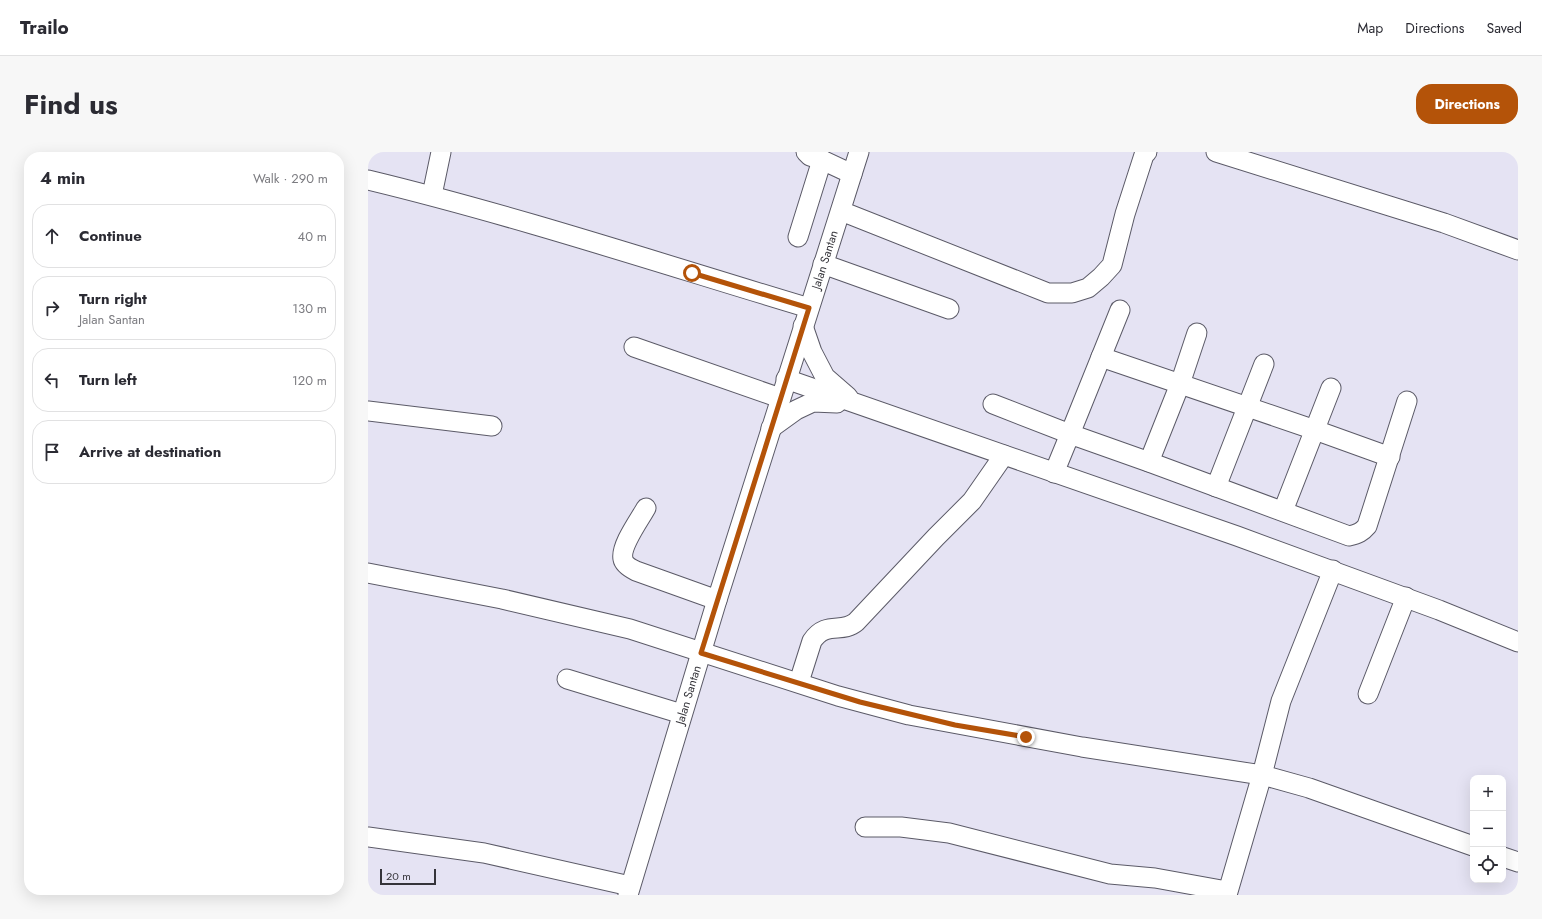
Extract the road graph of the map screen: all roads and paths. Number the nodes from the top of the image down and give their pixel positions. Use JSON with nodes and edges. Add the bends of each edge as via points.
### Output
{"nodes":[{"id":1,"x":441,"y":152,"type":"edge"},
{"id":2,"x":859,"y":152,"type":"edge"},
{"id":3,"x":1147,"y":152,"type":"edge"},
{"id":4,"x":1216,"y":152,"type":"edge"},
{"id":5,"x":814,"y":156,"type":"edge"},
{"id":6,"x":852,"y":174,"type":"junction"},
{"id":7,"x":368,"y":180,"type":"edge"},
{"id":8,"x":432,"y":195,"type":"junction"},
{"id":9,"x":841,"y":211,"type":"junction"},
{"id":10,"x":798,"y":237,"type":"dead end"},
{"id":11,"x":1518,"y":250,"type":"edge"},
{"id":12,"x":823,"y":264,"type":"junction"},
{"id":13,"x":949,"y":309,"type":"dead end"},
{"id":14,"x":1120,"y":310,"type":"dead end"},
{"id":15,"x":806,"y":317,"type":"junction"},
{"id":16,"x":1197,"y":333,"type":"dead end"},
{"id":17,"x":634,"y":347,"type":"dead end"},
{"id":18,"x":1101,"y":357,"type":"junction"},
{"id":19,"x":1264,"y":364,"type":"dead end"},
{"id":20,"x":786,"y":380,"type":"junction"},
{"id":21,"x":1180,"y":384,"type":"junction"},
{"id":22,"x":1330,"y":388,"type":"dead end"},
{"id":23,"x":780,"y":398,"type":"junction"},
{"id":24,"x":1408,"y":401,"type":"dead end"},
{"id":25,"x":855,"y":403,"type":"junction"},
{"id":26,"x":993,"y":404,"type":"dead end"},
{"id":27,"x":1248,"y":407,"type":"junction"},
{"id":28,"x":368,"y":411,"type":"edge"},
{"id":29,"x":492,"y":426,"type":"dead end"},
{"id":30,"x":771,"y":428,"type":"junction"},
{"id":31,"x":1315,"y":430,"type":"junction"},
{"id":32,"x":1070,"y":434,"type":"junction"},
{"id":33,"x":1004,"y":455,"type":"junction"},
{"id":34,"x":1390,"y":457,"type":"junction"},
{"id":35,"x":1149,"y":462,"type":"junction"},
{"id":36,"x":1054,"y":473,"type":"junction"},
{"id":37,"x":1216,"y":487,"type":"junction"},
{"id":38,"x":646,"y":508,"type":"dead end"},
{"id":39,"x":1283,"y":511,"type":"junction"},
{"id":40,"x":1333,"y":570,"type":"junction"},
{"id":41,"x":368,"y":573,"type":"edge"},
{"id":42,"x":1406,"y":597,"type":"junction"},
{"id":43,"x":717,"y":600,"type":"junction"},
{"id":44,"x":1518,"y":642,"type":"edge"},
{"id":45,"x":701,"y":653,"type":"junction"},
{"id":46,"x":567,"y":679,"type":"dead end"},
{"id":47,"x":799,"y":682,"type":"junction"},
{"id":48,"x":1368,"y":694,"type":"dead end"},
{"id":49,"x":682,"y":714,"type":"junction"},
{"id":50,"x":1262,"y":775,"type":"junction"},
{"id":51,"x":865,"y":827,"type":"dead end"},
{"id":52,"x":368,"y":837,"type":"edge"},
{"id":53,"x":1470,"y":845,"type":"edge"},
{"id":54,"x":1506,"y":858,"type":"edge"},
{"id":55,"x":1518,"y":862,"type":"edge"},
{"id":56,"x":629,"y":890,"type":"edge"},
{"id":57,"x":1227,"y":893,"type":"edge"}],
"edges":[{"from":1,"to":8,"type":"street"},
{"from":2,"to":6,"type":"street","name":"Jalan Santan"},
{"from":3,"to":9,"type":"street","via":[[1125,214],[1112,265],[1088,288],[1072,293],[1048,293]]},
{"from":4,"to":11,"type":"street","via":[[1444,223]]},
{"from":5,"to":6,"type":"street"},
{"from":5,"to":10,"type":"street"},
{"from":6,"to":9,"type":"street","name":"Jalan Santan"},
{"from":7,"to":8,"type":"street"},
{"from":8,"to":15,"type":"street","via":[[502,215]]},
{"from":9,"to":12,"type":"street","name":"Jalan Santan"},
{"from":12,"to":13,"type":"street"},
{"from":12,"to":15,"type":"street","name":"Jalan Santan"},
{"from":14,"to":18,"type":"street"},
{"from":15,"to":20,"type":"street","name":"Jalan Santan"},
{"from":15,"to":25,"type":"street","via":[[812,352],[826,377]]},
{"from":16,"to":21,"type":"street"},
{"from":17,"to":23,"type":"street"},
{"from":18,"to":21,"type":"street"},
{"from":18,"to":32,"type":"street"},
{"from":19,"to":27,"type":"street"},
{"from":20,"to":23,"type":"street","name":"Jalan Santan"},
{"from":20,"to":25,"type":"street"},
{"from":21,"to":27,"type":"street"},
{"from":21,"to":35,"type":"street"},
{"from":22,"to":31,"type":"street"},
{"from":23,"to":30,"type":"street","name":"Jalan Santan"},
{"from":24,"to":34,"type":"street"},
{"from":25,"to":30,"type":"street","via":[[813,402],[796,410]]},
{"from":25,"to":33,"type":"street"},
{"from":26,"to":32,"type":"street"},
{"from":27,"to":31,"type":"street"},
{"from":27,"to":37,"type":"street"},
{"from":28,"to":29,"type":"street"},
{"from":30,"to":43,"type":"street","name":"Jalan Santan"},
{"from":31,"to":34,"type":"street"},
{"from":31,"to":39,"type":"street"},
{"from":32,"to":35,"type":"street"},
{"from":32,"to":36,"type":"street"},
{"from":33,"to":36,"type":"street"},
{"from":33,"to":47,"type":"street","via":[[972,501],[856,622],[849,627],[818,632],[812,641]]},
{"from":34,"to":39,"type":"street","via":[[1367,526],[1362,532],[1349,536]]},
{"from":35,"to":37,"type":"street"},
{"from":36,"to":40,"type":"street"},
{"from":37,"to":39,"type":"street"},
{"from":38,"to":43,"type":"street","via":[[624,549],[623,559],[626,563],[636,571]]},
{"from":40,"to":42,"type":"street"},
{"from":40,"to":50,"type":"street","via":[[1281,701]]},
{"from":41,"to":45,"type":"street","via":[[502,599],[630,629]]},
{"from":42,"to":44,"type":"street"},
{"from":42,"to":48,"type":"street"},
{"from":43,"to":45,"type":"street","name":"Jalan Santan"},
{"from":45,"to":47,"type":"street"},
{"from":45,"to":49,"type":"street","name":"Jalan Santan"},
{"from":46,"to":49,"type":"street"},
{"from":47,"to":50,"type":"street","via":[[860,702],[955,725]]},
{"from":49,"to":56,"type":"street","name":"Jalan Santan"},
{"from":50,"to":53,"type":"street","via":[[1309,788]]},
{"from":50,"to":57,"type":"street"},
{"from":51,"to":57,"type":"street","via":[[901,827],[949,833],[1110,874],[1155,878]]},
{"from":52,"to":56,"type":"street","via":[[484,853]]},
{"from":54,"to":55,"type":"street"}]}
